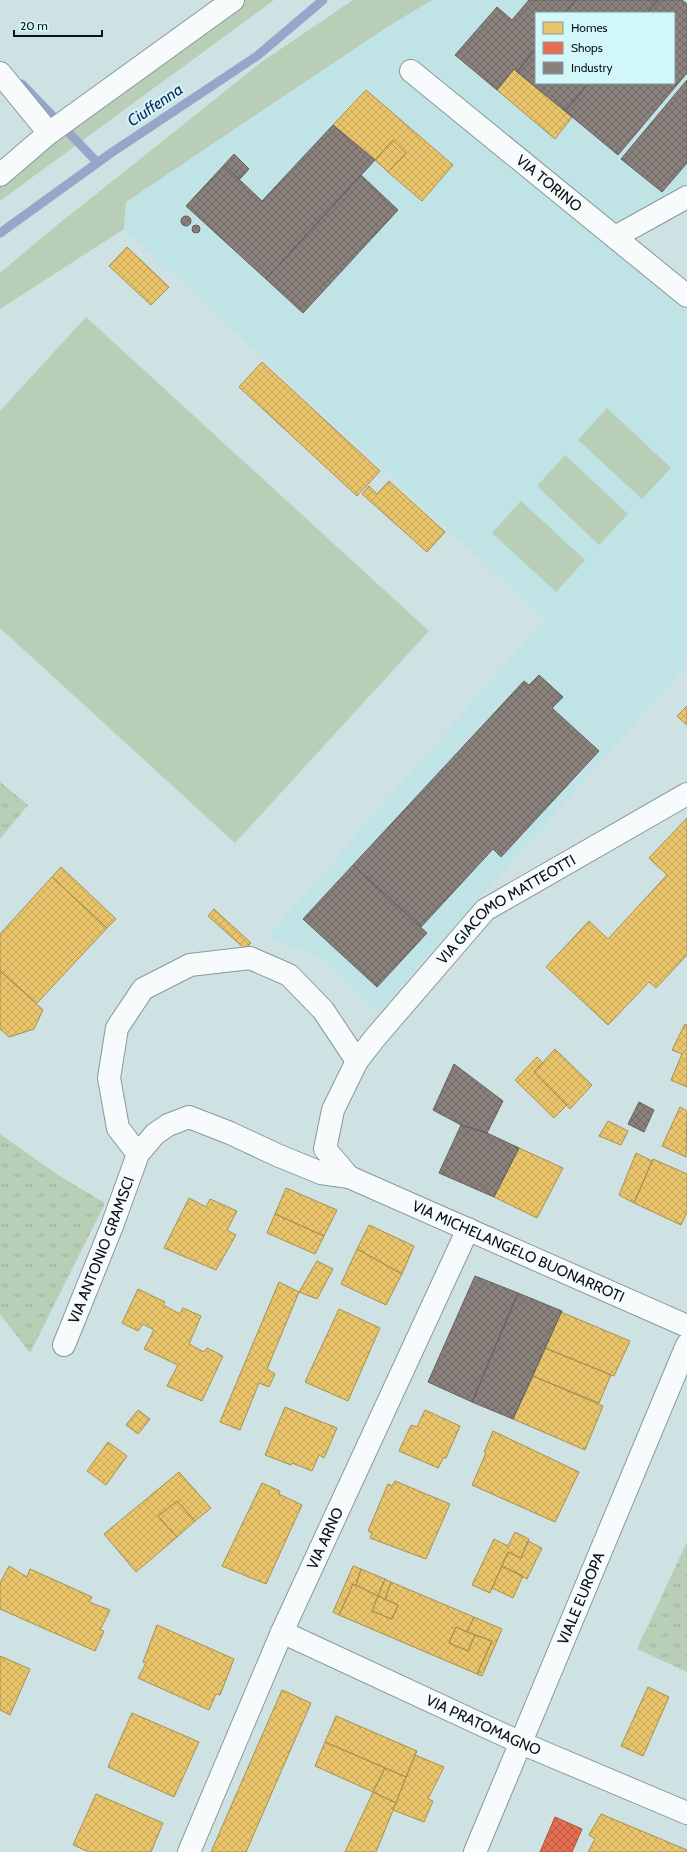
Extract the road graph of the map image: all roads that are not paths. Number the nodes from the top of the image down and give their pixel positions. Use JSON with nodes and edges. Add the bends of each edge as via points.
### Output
{"nodes":[{"id":1,"x":233,"y":0,"type":"edge"},
{"id":2,"x":411,"y":71,"type":"dead end"},
{"id":3,"x":0,"y":72,"type":"edge"},
{"id":4,"x":49,"y":134,"type":"junction"},
{"id":5,"x":0,"y":175,"type":"edge"},
{"id":6,"x":687,"y":197,"type":"edge"},
{"id":7,"x":615,"y":237,"type":"junction"},
{"id":8,"x":687,"y":296,"type":"edge"},
{"id":9,"x":687,"y":794,"type":"edge"},
{"id":10,"x":357,"y":1062,"type":"junction"},
{"id":11,"x":138,"y":1154,"type":"junction"},
{"id":12,"x":349,"y":1177,"type":"junction"},
{"id":13,"x":468,"y":1229,"type":"junction"},
{"id":14,"x":687,"y":1326,"type":"edge"},
{"id":15,"x":64,"y":1345,"type":"dead end"},
{"id":16,"x":687,"y":1345,"type":"edge"},
{"id":17,"x":282,"y":1632,"type":"junction"},
{"id":18,"x":521,"y":1743,"type":"junction"},
{"id":19,"x":687,"y":1813,"type":"edge"},
{"id":20,"x":189,"y":1852,"type":"edge"},
{"id":21,"x":475,"y":1852,"type":"edge"}],
"edges":[{"from":1,"to":4,"type":"street"},
{"from":2,"to":7,"type":"street","name":"VIA TORINO"},
{"from":3,"to":4,"type":"street"},
{"from":4,"to":5,"type":"street"},
{"from":6,"to":7,"type":"street"},
{"from":7,"to":8,"type":"street","name":"VIA TORINO"},
{"from":9,"to":10,"type":"street","name":"VIA GIACOMO MATTEOTTI","via":[[485,910]]},
{"from":10,"to":11,"type":"street","via":[[323,1010],[289,975],[250,958],[190,965],[143,989],[117,1028],[109,1078],[118,1128]]},
{"from":10,"to":12,"type":"street","name":"VIA GIACOMO MATTEOTTI","via":[[333,1110],[325,1149]]},
{"from":11,"to":12,"type":"street","via":[[155,1134],[168,1125],[189,1117],[230,1132],[321,1173]]},
{"from":11,"to":15,"type":"street","name":"VIA ANTONIO GRAMSCI"},
{"from":12,"to":13,"type":"street","name":"VIA MICHELANGELO BUONARROTI"},
{"from":13,"to":14,"type":"street","name":"VIA MICHELANGELO BUONARROTI"},
{"from":13,"to":17,"type":"street","name":"VIA ARNO"},
{"from":16,"to":18,"type":"street","name":"VIALE EUROPA"},
{"from":17,"to":18,"type":"street","name":"VIA PRATOMAGNO"},
{"from":17,"to":20,"type":"street","name":"VIA ARNO"},
{"from":18,"to":19,"type":"street","name":"VIA PRATOMAGNO"},
{"from":18,"to":21,"type":"street","name":"VIALE EUROPA"}]}
